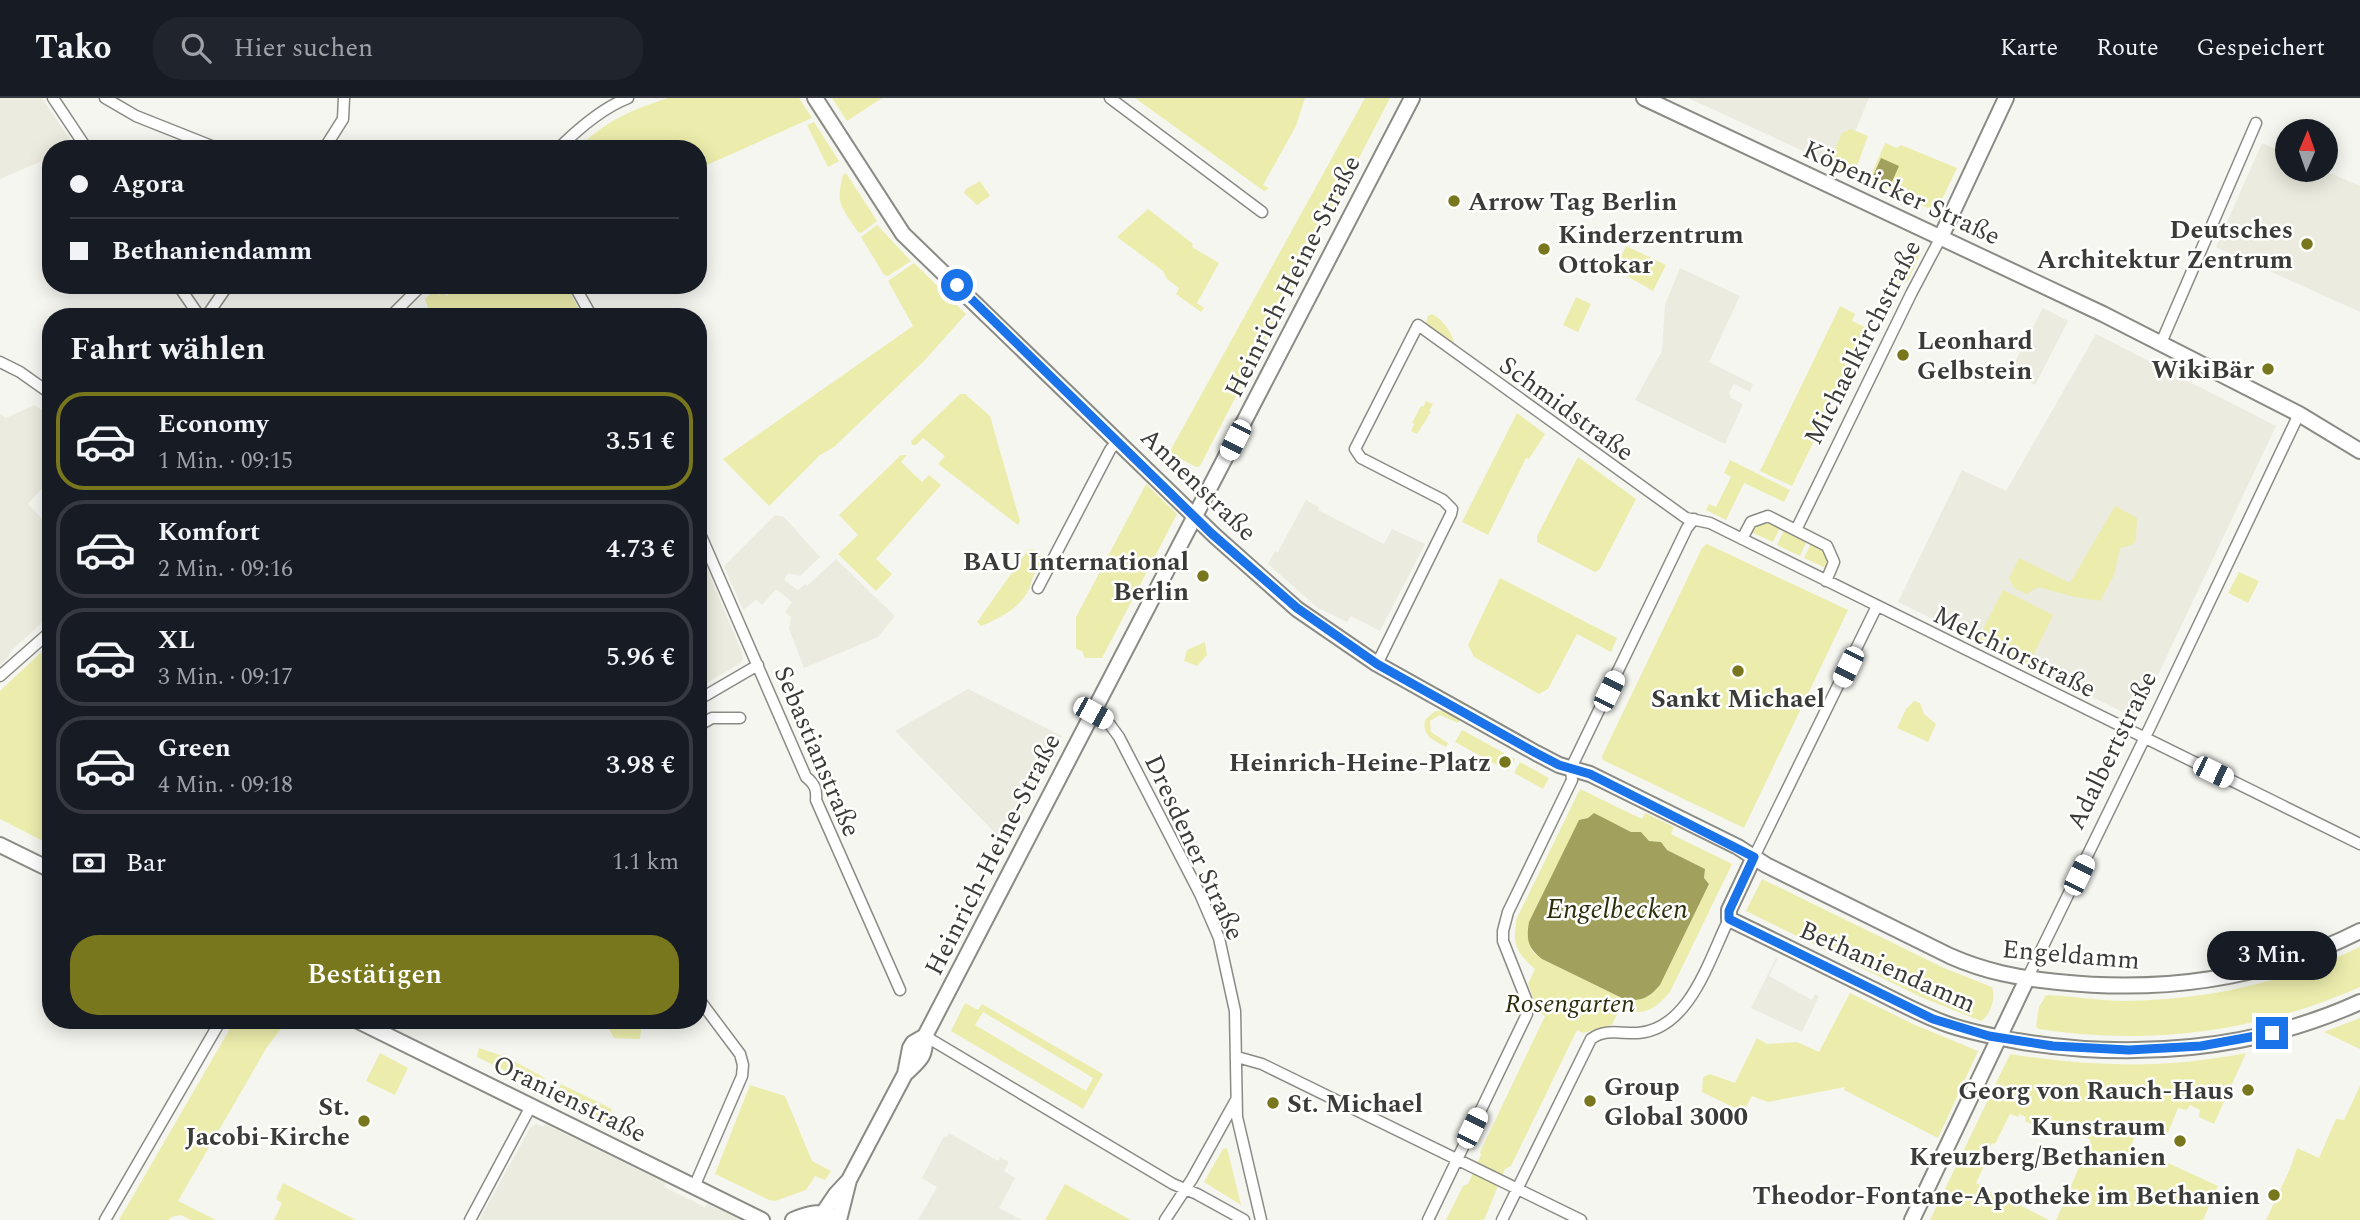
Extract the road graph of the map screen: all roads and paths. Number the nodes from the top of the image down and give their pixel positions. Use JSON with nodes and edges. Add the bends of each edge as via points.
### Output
{"nodes":[{"id":1,"x":52,"y":98,"type":"edge"},
{"id":2,"x":105,"y":98,"type":"edge"},
{"id":3,"x":344,"y":98,"type":"edge"},
{"id":4,"x":628,"y":98,"type":"edge"},
{"id":5,"x":815,"y":98,"type":"edge"},
{"id":6,"x":1110,"y":98,"type":"edge"},
{"id":7,"x":1412,"y":98,"type":"edge"},
{"id":8,"x":1644,"y":98,"type":"edge"},
{"id":9,"x":2006,"y":98,"type":"edge"},
{"id":10,"x":2256,"y":123,"type":"dead end"},
{"id":11,"x":81,"y":140,"type":"edge"},
{"id":12,"x":196,"y":140,"type":"edge"},
{"id":13,"x":330,"y":140,"type":"edge"},
{"id":14,"x":568,"y":140,"type":"edge"},
{"id":15,"x":1262,"y":212,"type":"dead end"},
{"id":16,"x":1941,"y":237,"type":"junction"},
{"id":17,"x":413,"y":294,"type":"edge"},
{"id":18,"x":399,"y":308,"type":"edge"},
{"id":19,"x":2161,"y":343,"type":"junction"},
{"id":20,"x":0,"y":362,"type":"edge"},
{"id":21,"x":42,"y":388,"type":"edge"},
{"id":22,"x":2299,"y":414,"type":"junction"},
{"id":23,"x":1118,"y":440,"type":"junction"},
{"id":24,"x":2360,"y":451,"type":"edge"},
{"id":25,"x":1195,"y":517,"type":"junction"},
{"id":26,"x":1694,"y":519,"type":"junction"},
{"id":27,"x":1796,"y":530,"type":"junction"},
{"id":28,"x":1742,"y":539,"type":"junction"},
{"id":29,"x":707,"y":550,"type":"edge"},
{"id":30,"x":1826,"y":581,"type":"junction"},
{"id":31,"x":1038,"y":588,"type":"dead end"},
{"id":32,"x":1877,"y":606,"type":"junction"},
{"id":33,"x":42,"y":639,"type":"edge"},
{"id":34,"x":1377,"y":664,"type":"junction"},
{"id":35,"x":758,"y":666,"type":"junction"},
{"id":36,"x":0,"y":676,"type":"edge"},
{"id":37,"x":707,"y":695,"type":"edge"},
{"id":38,"x":1093,"y":713,"type":"junction"},
{"id":39,"x":740,"y":718,"type":"dead end"},
{"id":40,"x":707,"y":721,"type":"edge"},
{"id":41,"x":2145,"y":738,"type":"junction"},
{"id":42,"x":1571,"y":768,"type":"junction"},
{"id":43,"x":2360,"y":844,"type":"edge"},
{"id":44,"x":0,"y":845,"type":"edge"},
{"id":45,"x":1754,"y":857,"type":"junction"},
{"id":46,"x":42,"y":866,"type":"edge"},
{"id":47,"x":1729,"y":919,"type":"junction"},
{"id":48,"x":2360,"y":931,"type":"edge"},
{"id":49,"x":2027,"y":979,"type":"junction"},
{"id":50,"x":900,"y":989,"type":"dead end"},
{"id":51,"x":2360,"y":1002,"type":"edge"},
{"id":52,"x":707,"y":1010,"type":"edge"},
{"id":53,"x":215,"y":1029,"type":"edge"},
{"id":54,"x":374,"y":1029,"type":"edge"},
{"id":55,"x":925,"y":1036,"type":"junction"},
{"id":56,"x":1999,"y":1038,"type":"junction"},
{"id":57,"x":1237,"y":1056,"type":"junction"},
{"id":58,"x":1236,"y":1099,"type":"junction"},
{"id":59,"x":531,"y":1106,"type":"junction"},
{"id":60,"x":1457,"y":1161,"type":"junction"},
{"id":61,"x":849,"y":1180,"type":"junction"},
{"id":62,"x":694,"y":1187,"type":"junction"},
{"id":63,"x":1517,"y":1188,"type":"junction"},
{"id":64,"x":1185,"y":1189,"type":"junction"},
{"id":65,"x":823,"y":1213,"type":"junction"},
{"id":66,"x":105,"y":1220,"type":"edge"},
{"id":67,"x":470,"y":1220,"type":"edge"},
{"id":68,"x":762,"y":1220,"type":"edge"},
{"id":69,"x":793,"y":1220,"type":"edge"},
{"id":70,"x":839,"y":1220,"type":"edge"},
{"id":71,"x":1165,"y":1220,"type":"edge"},
{"id":72,"x":1244,"y":1220,"type":"edge"},
{"id":73,"x":1261,"y":1220,"type":"edge"},
{"id":74,"x":1428,"y":1220,"type":"edge"},
{"id":75,"x":1502,"y":1220,"type":"edge"},
{"id":76,"x":1581,"y":1220,"type":"edge"},
{"id":77,"x":1912,"y":1220,"type":"edge"}],
"edges":[{"from":1,"to":11,"type":"street"},
{"from":2,"to":12,"type":"street"},
{"from":3,"to":13,"type":"street","via":[[343,119]]},
{"from":4,"to":14,"type":"street"},
{"from":5,"to":23,"type":"street","name":"Annenstraße","via":[[903,234]]},
{"from":6,"to":15,"type":"street"},
{"from":7,"to":25,"type":"street","name":"Heinrich-Heine-Straße"},
{"from":8,"to":16,"type":"street","name":"Köpenicker Straße"},
{"from":9,"to":16,"type":"street","name":"Michaelkirchstraße"},
{"from":10,"to":19,"type":"street"},
{"from":16,"to":19,"type":"street","name":"Köpenicker Straße"},
{"from":16,"to":27,"type":"street","name":"Michaelkirchstraße"},
{"from":17,"to":18,"type":"street"},
{"from":19,"to":22,"type":"street","name":"Köpenicker Straße"},
{"from":20,"to":21,"type":"street"},
{"from":22,"to":24,"type":"street","name":"Köpenicker Straße"},
{"from":22,"to":41,"type":"street","name":"Adalbertstraße"},
{"from":23,"to":25,"type":"street","name":"Annenstraße"},
{"from":23,"to":31,"type":"street"},
{"from":25,"to":34,"type":"street","name":"Annenstraße","via":[[1297,608]]},
{"from":25,"to":38,"type":"street","name":"Heinrich-Heine-Straße"},
{"from":26,"to":28,"type":"street","name":"Schmidstraße"},
{"from":26,"to":34,"type":"street","name":"Schmidstraße","via":[[1661,502],[1418,325],[1355,449],[1361,458],[1452,509]]},
{"from":26,"to":42,"type":"street"},
{"from":27,"to":28,"type":"street","via":[[1768,516],[1751,522]]},
{"from":27,"to":30,"type":"street","via":[[1828,546],[1834,562]]},
{"from":28,"to":30,"type":"street","name":"Schmidstraße"},
{"from":29,"to":35,"type":"street","name":"Sebastianstraße"},
{"from":30,"to":32,"type":"street","name":"Melchiorstraße"},
{"from":32,"to":41,"type":"street","name":"Melchiorstraße"},
{"from":32,"to":45,"type":"street"},
{"from":33,"to":36,"type":"street"},
{"from":34,"to":42,"type":"street"},
{"from":35,"to":37,"type":"street"},
{"from":35,"to":50,"type":"street","name":"Sebastianstraße"},
{"from":38,"to":55,"type":"street","name":"Heinrich-Heine-Straße"},
{"from":38,"to":57,"type":"street","name":"Dresdener Straße","via":[[1108,722],[1119,737],[1214,925],[1235,1011]]},
{"from":39,"to":40,"type":"street"},
{"from":41,"to":43,"type":"street","name":"Melchiorstraße"},
{"from":41,"to":49,"type":"street","name":"Adalbertstraße"},
{"from":42,"to":45,"type":"street","name":"Engeldamm"},
{"from":42,"to":60,"type":"street","via":[[1572,780],[1503,931],[1527,1014]]},
{"from":44,"to":46,"type":"street"},
{"from":45,"to":47,"type":"street"},
{"from":45,"to":49,"type":"street","name":"Engeldamm","via":[[1965,962]]},
{"from":47,"to":56,"type":"street","name":"Bethaniendamm","via":[[1933,1019]]},
{"from":47,"to":63,"type":"street","via":[[1691,998],[1676,1017],[1655,1029],[1608,1032],[1591,1039]]},
{"from":48,"to":49,"type":"street","name":"Engeldamm","via":[[2276,965],[2200,981],[2121,987]]},
{"from":49,"to":56,"type":"street","name":"Adalbertstraße"},
{"from":51,"to":56,"type":"street","name":"Bethaniendamm","via":[[2272,1033],[2182,1048],[2087,1049]]},
{"from":52,"to":62,"type":"street","via":[[740,1054],[743,1065],[717,1140]]},
{"from":53,"to":66,"type":"street"},
{"from":54,"to":59,"type":"street","name":"Oranienstraße"},
{"from":55,"to":61,"type":"street","name":"Heinrich-Heine-Straße","via":[[925,1050],[905,1074]]},
{"from":55,"to":64,"type":"street"},
{"from":56,"to":77,"type":"street","name":"Adalbertstraße"},
{"from":57,"to":58,"type":"street","name":"Dresdener Straße"},
{"from":57,"to":60,"type":"street","via":[[1262,1064]]},
{"from":58,"to":64,"type":"street"},
{"from":58,"to":73,"type":"street","name":"Dresdener Straße"},
{"from":59,"to":62,"type":"street","name":"Oranienstraße"},
{"from":59,"to":67,"type":"street"},
{"from":60,"to":63,"type":"street"},
{"from":60,"to":74,"type":"street"},
{"from":61,"to":65,"type":"street"},
{"from":61,"to":70,"type":"street"},
{"from":62,"to":68,"type":"street","name":"Oranienstraße"},
{"from":63,"to":75,"type":"street"},
{"from":63,"to":76,"type":"street"},
{"from":64,"to":71,"type":"street"},
{"from":64,"to":72,"type":"street"},
{"from":65,"to":69,"type":"street"},
{"from":65,"to":70,"type":"street"}]}
